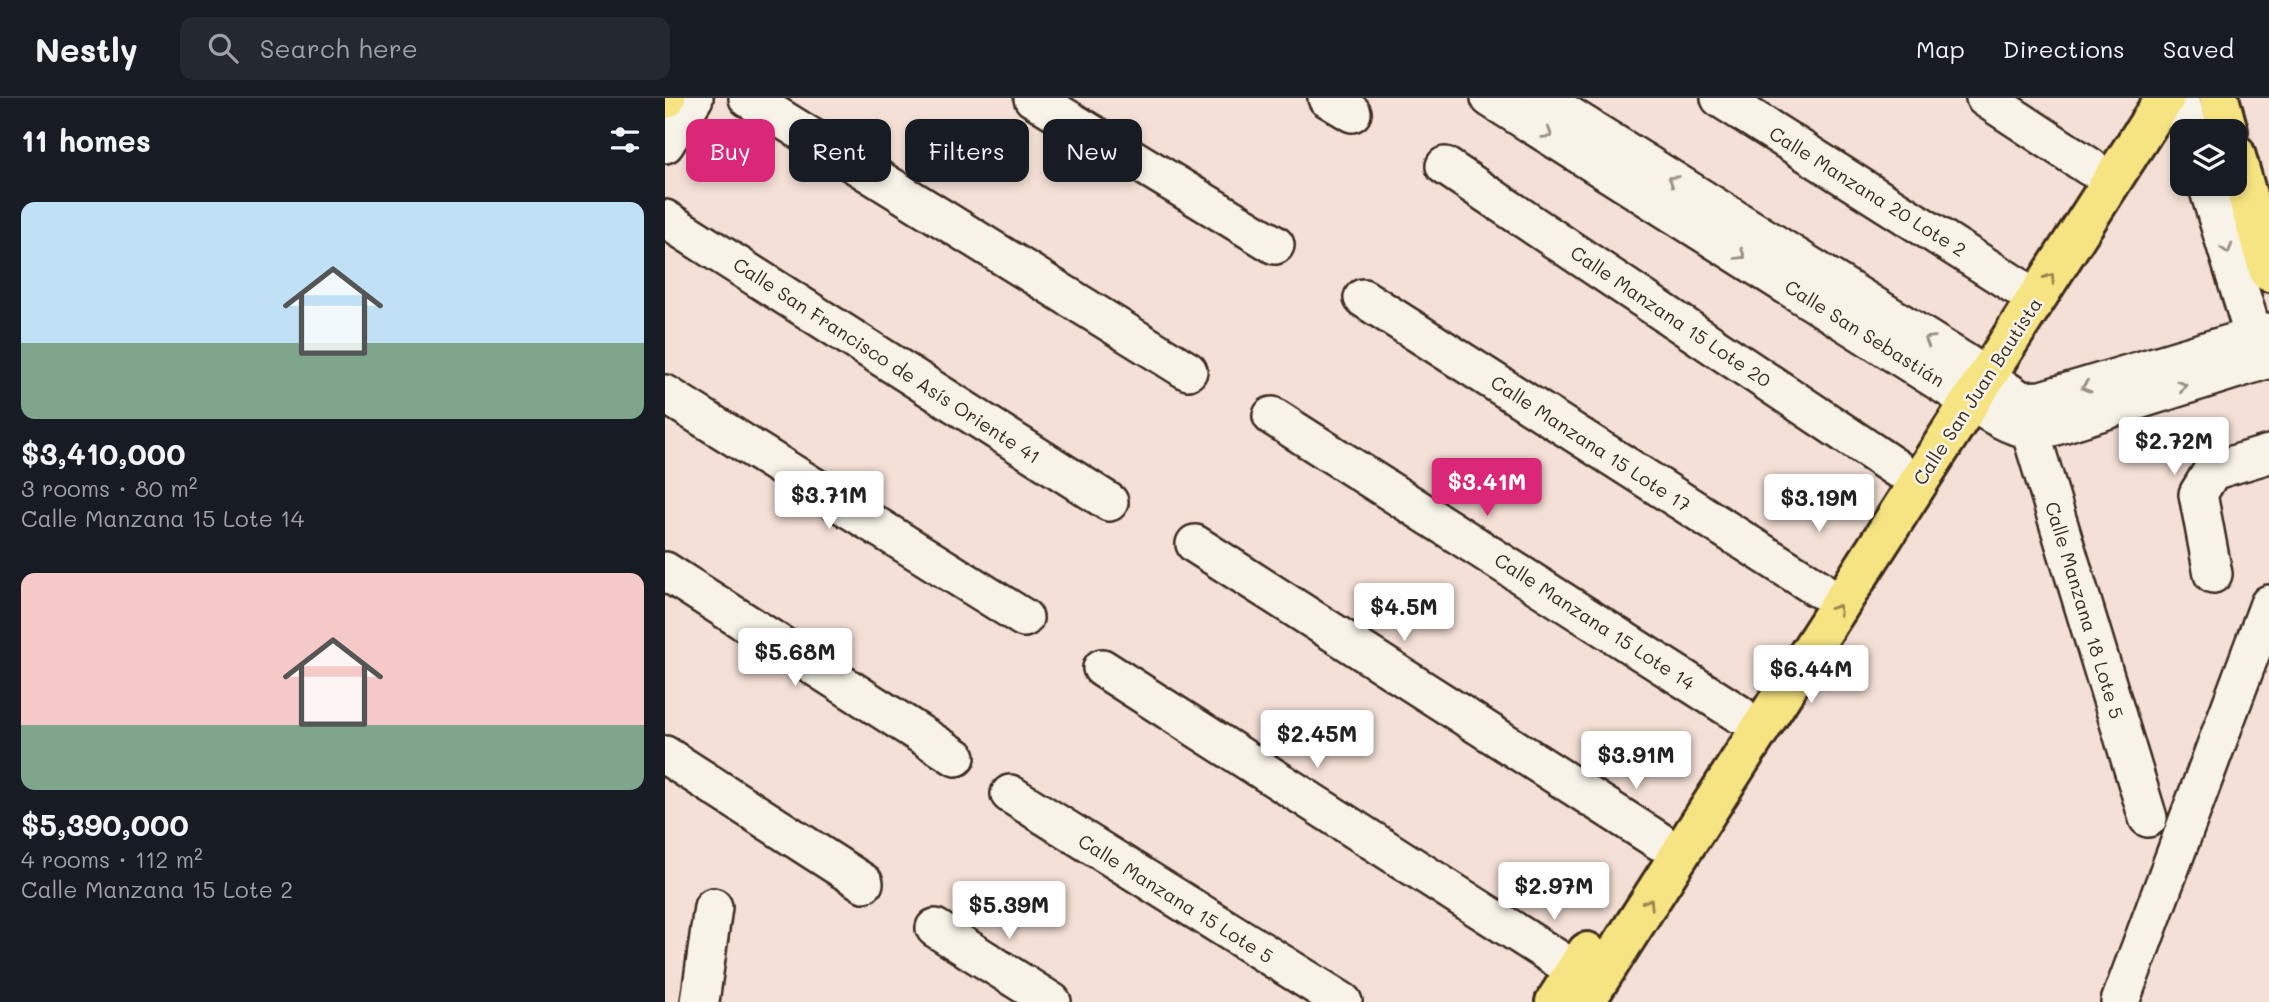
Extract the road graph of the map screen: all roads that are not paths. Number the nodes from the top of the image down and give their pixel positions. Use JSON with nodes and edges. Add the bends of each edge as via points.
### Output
{"nodes":[{"id":1,"x":694,"y":98,"type":"edge"},
{"id":2,"x":748,"y":98,"type":"edge"},
{"id":3,"x":1033,"y":98,"type":"edge"},
{"id":4,"x":1490,"y":98,"type":"edge"},
{"id":5,"x":1541,"y":98,"type":"edge"},
{"id":6,"x":1720,"y":98,"type":"edge"},
{"id":7,"x":1985,"y":98,"type":"edge"},
{"id":8,"x":2134,"y":98,"type":"edge"},
{"id":9,"x":2165,"y":98,"type":"edge"},
{"id":10,"x":2180,"y":98,"type":"edge"},
{"id":11,"x":2219,"y":98,"type":"edge"},
{"id":12,"x":2186,"y":119,"type":"edge"},
{"id":13,"x":2225,"y":119,"type":"edge"},
{"id":14,"x":665,"y":144,"type":"edge"},
{"id":15,"x":1445,"y":166,"type":"dead end"},
{"id":16,"x":2090,"y":167,"type":"junction"},
{"id":17,"x":2247,"y":195,"type":"edge"},
{"id":18,"x":2211,"y":196,"type":"edge"},
{"id":19,"x":665,"y":219,"type":"edge"},
{"id":20,"x":1275,"y":245,"type":"dead end"},
{"id":21,"x":2269,"y":272,"type":"edge"},
{"id":22,"x":2015,"y":285,"type":"junction"},
{"id":23,"x":1363,"y":298,"type":"dead end"},
{"id":24,"x":2265,"y":354,"type":"edge"},
{"id":25,"x":1188,"y":371,"type":"dead end"},
{"id":26,"x":1967,"y":382,"type":"junction"},
{"id":27,"x":665,"y":394,"type":"edge"},
{"id":28,"x":1272,"y":416,"type":"dead end"},
{"id":29,"x":2026,"y":416,"type":"junction"},
{"id":30,"x":2269,"y":454,"type":"edge"},
{"id":31,"x":1896,"y":468,"type":"junction"},
{"id":32,"x":1109,"y":502,"type":"dead end"},
{"id":33,"x":1195,"y":544,"type":"dead end"},
{"id":34,"x":665,"y":571,"type":"edge"},
{"id":35,"x":2213,"y":574,"type":"dead end"},
{"id":36,"x":1819,"y":589,"type":"junction"},
{"id":37,"x":2269,"y":604,"type":"edge"},
{"id":38,"x":1024,"y":618,"type":"dead end"},
{"id":39,"x":1102,"y":668,"type":"dead end"},
{"id":40,"x":1739,"y":714,"type":"junction"},
{"id":41,"x":665,"y":755,"type":"edge"},
{"id":42,"x":956,"y":757,"type":"dead end"},
{"id":43,"x":1010,"y":794,"type":"dead end"},
{"id":44,"x":2148,"y":818,"type":"dead end"},
{"id":45,"x":1658,"y":841,"type":"junction"},
{"id":46,"x":864,"y":883,"type":"dead end"},
{"id":47,"x":713,"y":907,"type":"dead end"},
{"id":48,"x":935,"y":928,"type":"dead end"},
{"id":49,"x":1580,"y":986,"type":"edge"},
{"id":50,"x":700,"y":1002,"type":"edge"},
{"id":51,"x":1052,"y":1002,"type":"edge"},
{"id":52,"x":1343,"y":1002,"type":"edge"},
{"id":53,"x":1555,"y":1002,"type":"edge"},
{"id":54,"x":2120,"y":1002,"type":"edge"}],
"edges":[{"from":1,"to":14,"type":"street"},
{"from":2,"to":25,"type":"street"},
{"from":3,"to":20,"type":"street"},
{"from":4,"to":26,"type":"street","name":"Calle San Sebastián","one_way":true},
{"from":26,"to":5,"type":"street","name":"Calle San Sebastián","one_way":true},
{"from":6,"to":22,"type":"street","name":"Calle Manzana 20 Lote 2"},
{"from":7,"to":16,"type":"street"},
{"from":8,"to":16,"type":"main road","name":"Calle San Juan Bautista"},
{"from":26,"to":9,"type":"main road","name":"Calle San Juan Bautista","one_way":true},
{"from":10,"to":12,"type":"street"},
{"from":11,"to":13,"type":"main road"},
{"from":15,"to":31,"type":"street","name":"Calle Manzana 15 Lote 20"},
{"from":16,"to":22,"type":"main road","name":"Calle San Juan Bautista"},
{"from":17,"to":21,"type":"main road"},
{"from":18,"to":24,"type":"street","one_way":true},
{"from":19,"to":32,"type":"street","name":"Calle San Francisco de Asís Oriente 41"},
{"from":22,"to":26,"type":"main road","name":"Calle San Juan Bautista"},
{"from":23,"to":36,"type":"street","name":"Calle Manzana 15 Lote 17"},
{"from":24,"to":29,"type":"street","via":[[2049,428]]},
{"from":26,"to":29,"type":"street","name":"Calle San Sebastián","via":[[2012,425]]},
{"from":26,"to":31,"type":"main road","name":"Calle San Juan Bautista"},
{"from":49,"to":26,"type":"main road","name":"Calle San Juan Bautista","one_way":true},
{"from":27,"to":38,"type":"street"},
{"from":28,"to":40,"type":"street","name":"Calle Manzana 15 Lote 14"},
{"from":29,"to":44,"type":"street","name":"Calle Manzana 18 Lote 5"},
{"from":30,"to":35,"type":"street","via":[[2212,471],[2198,494]]},
{"from":31,"to":36,"type":"main road","name":"Calle San Juan Bautista"},
{"from":33,"to":45,"type":"street"},
{"from":34,"to":42,"type":"street"},
{"from":36,"to":40,"type":"main road","name":"Calle San Juan Bautista"},
{"from":37,"to":54,"type":"street"},
{"from":39,"to":49,"type":"street"},
{"from":40,"to":45,"type":"main road","name":"Calle San Juan Bautista"},
{"from":41,"to":46,"type":"street"},
{"from":43,"to":52,"type":"street","name":"Calle Manzana 15 Lote 5"},
{"from":45,"to":49,"type":"main road","name":"Calle San Juan Bautista"},
{"from":47,"to":50,"type":"street"},
{"from":48,"to":51,"type":"street"},
{"from":49,"to":53,"type":"main road","name":"Calle San Juan Bautista"}]}
